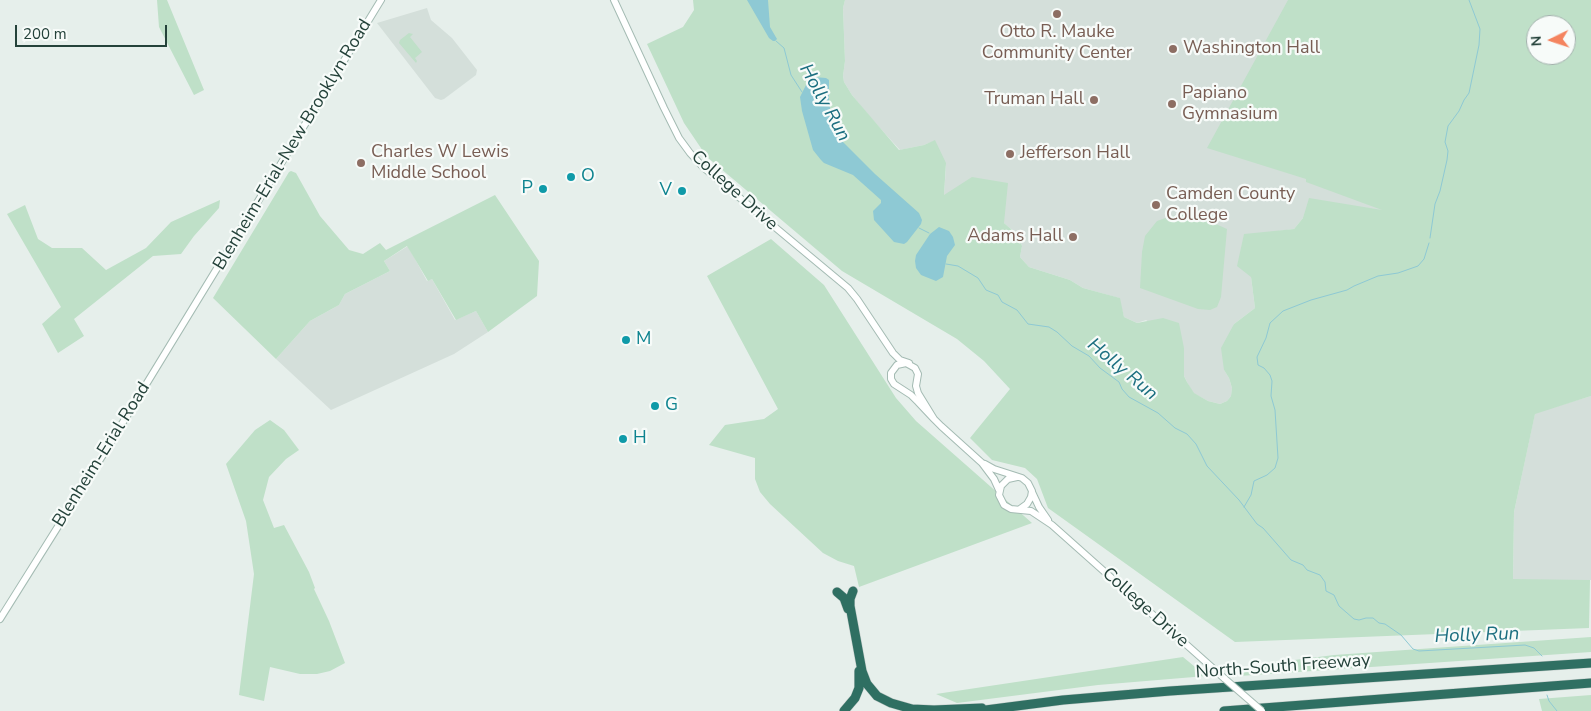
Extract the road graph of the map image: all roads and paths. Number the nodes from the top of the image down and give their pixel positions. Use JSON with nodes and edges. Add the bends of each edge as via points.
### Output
{"nodes":[{"id":1,"x":381,"y":0,"type":"edge"},
{"id":2,"x":614,"y":0,"type":"edge"},
{"id":3,"x":204,"y":290,"type":"joint"},
{"id":4,"x":876,"y":328,"type":"junction"},
{"id":5,"x":909,"y":363,"type":"junction"},
{"id":6,"x":891,"y":373,"type":"junction"},
{"id":7,"x":917,"y":380,"type":"junction"},
{"id":8,"x":902,"y":389,"type":"junction"},
{"id":9,"x":934,"y":419,"type":"junction"},
{"id":10,"x":982,"y":463,"type":"junction"},
{"id":11,"x":1017,"y":477,"type":"junction"},
{"id":12,"x":1031,"y":488,"type":"junction"},
{"id":13,"x":1000,"y":492,"type":"junction"},
{"id":14,"x":1018,"y":509,"type":"junction"},
{"id":15,"x":1052,"y":525,"type":"junction"},
{"id":16,"x":853,"y":591,"type":"dead end"},
{"id":17,"x":838,"y":592,"type":"dead end"},
{"id":18,"x":0,"y":619,"type":"edge"},
{"id":19,"x":1591,"y":663,"type":"edge"},
{"id":20,"x":1591,"y":684,"type":"edge"},
{"id":21,"x":1003,"y":707,"type":"junction"},
{"id":22,"x":844,"y":711,"type":"edge"},
{"id":23,"x":978,"y":711,"type":"edge"},
{"id":24,"x":1224,"y":711,"type":"edge"},
{"id":25,"x":1262,"y":711,"type":"edge"}],
"edges":[{"from":1,"to":3,"type":"main road","name":"Blenheim-Erial-New Brooklyn Road"},
{"from":2,"to":4,"type":"main road","name":"College Drive","via":[[676,132],[690,153],[848,288]]},
{"from":3,"to":18,"type":"main road","name":"Blenheim-Erial Road"},
{"from":4,"to":5,"type":"main road","name":"College Drive","via":[[897,358]]},
{"from":4,"to":6,"type":"main road","name":"College Drive","via":[[891,357]]},
{"from":5,"to":6,"type":"main road","via":[[899,364]]},
{"from":5,"to":7,"type":"main road","via":[[916,369]]},
{"from":6,"to":8,"type":"main road","via":[[894,384]]},
{"from":7,"to":8,"type":"main road","via":[[911,388]]},
{"from":7,"to":9,"type":"main road","via":[[919,396]]},
{"from":8,"to":9,"type":"main road"},
{"from":9,"to":10,"type":"main road"},
{"from":10,"to":11,"type":"main road"},
{"from":10,"to":13,"type":"main road"},
{"from":11,"to":12,"type":"main road","via":[[1027,481]]},
{"from":11,"to":13,"type":"main road","via":[[1005,481]]},
{"from":12,"to":14,"type":"main road","via":[[1029,502]]},
{"from":12,"to":15,"type":"main road","name":"College Drive"},
{"from":13,"to":14,"type":"main road","via":[[1004,505]]},
{"from":14,"to":15,"type":"main road","name":"College Drive","via":[[1035,513]]},
{"from":15,"to":25,"type":"main road","name":"College Drive","bridge":true},
{"from":16,"to":21,"type":"highway","via":[[850,606],[862,671],[877,696],[897,706],[921,710]]},
{"from":17,"to":22,"type":"highway","via":[[847,604],[860,680],[855,698]]},
{"from":19,"to":21,"type":"highway","name":"North-South Freeway","via":[[1170,691]]},
{"from":20,"to":24,"type":"highway"},
{"from":21,"to":23,"type":"highway","name":"North-South Freeway"}]}
